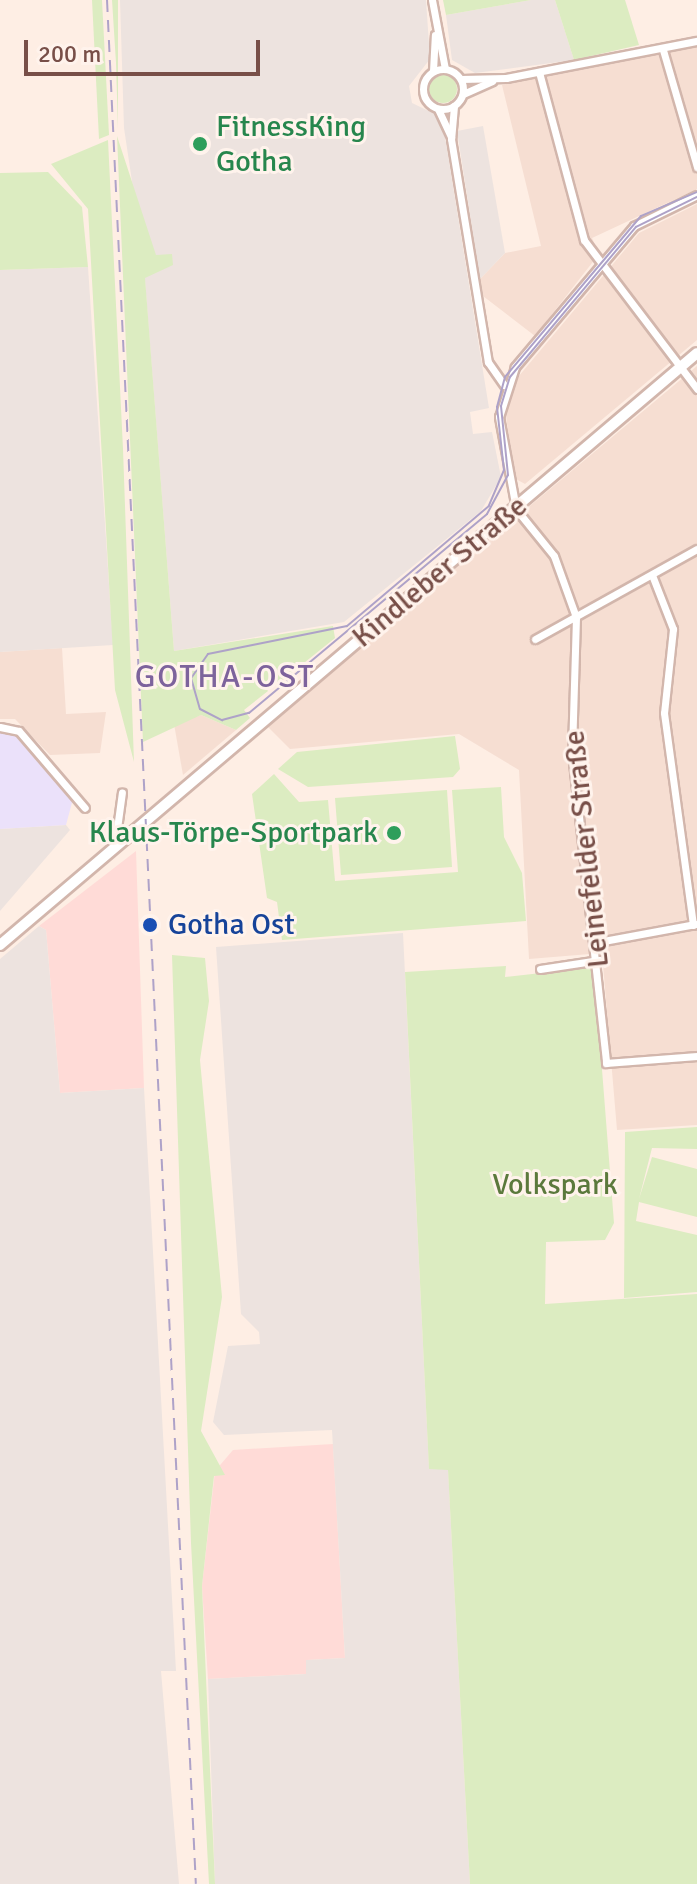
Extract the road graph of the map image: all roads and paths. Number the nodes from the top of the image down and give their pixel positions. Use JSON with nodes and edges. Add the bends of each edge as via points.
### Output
{"nodes":[{"id":1,"x":432,"y":0,"type":"edge"},
{"id":2,"x":435,"y":24,"type":"junction"},
{"id":3,"x":697,"y":41,"type":"edge"},
{"id":4,"x":663,"y":50,"type":"junction"},
{"id":5,"x":445,"y":69,"type":"junction"},
{"id":6,"x":433,"y":71,"type":"junction"},
{"id":7,"x":539,"y":72,"type":"junction"},
{"id":8,"x":461,"y":79,"type":"junction"},
{"id":9,"x":498,"y":79,"type":"junction"},
{"id":10,"x":463,"y":94,"type":"junction"},
{"id":11,"x":454,"y":106,"type":"junction"},
{"id":12,"x":437,"y":109,"type":"junction"},
{"id":13,"x":451,"y":139,"type":"junction"},
{"id":14,"x":697,"y":167,"type":"edge"},
{"id":15,"x":697,"y":195,"type":"edge"},
{"id":16,"x":602,"y":264,"type":"junction"},
{"id":17,"x":697,"y":353,"type":"edge"},
{"id":18,"x":680,"y":368,"type":"junction"},
{"id":19,"x":504,"y":385,"type":"junction"},
{"id":20,"x":697,"y":389,"type":"edge"},
{"id":21,"x":516,"y":509,"type":"junction"},
{"id":22,"x":697,"y":549,"type":"edge"},
{"id":23,"x":652,"y":575,"type":"junction"},
{"id":24,"x":576,"y":617,"type":"junction"},
{"id":25,"x":535,"y":639,"type":"dead end"},
{"id":26,"x":0,"y":727,"type":"edge"},
{"id":27,"x":122,"y":792,"type":"dead end"},
{"id":28,"x":85,"y":808,"type":"dead end"},
{"id":29,"x":115,"y":843,"type":"dead end"},
{"id":30,"x":695,"y":924,"type":"edge"},
{"id":31,"x":598,"y":942,"type":"junction"},
{"id":32,"x":0,"y":945,"type":"edge"},
{"id":33,"x":599,"y":960,"type":"junction"},
{"id":34,"x":540,"y":969,"type":"dead end"},
{"id":35,"x":697,"y":1056,"type":"edge"}],
"edges":[{"from":1,"to":2,"type":"street"},
{"from":2,"to":5,"type":"street"},
{"from":2,"to":6,"type":"street"},
{"from":3,"to":4,"type":"street"},
{"from":4,"to":7,"type":"street"},
{"from":4,"to":14,"type":"street"},
{"from":5,"to":6,"type":"street"},
{"from":5,"to":8,"type":"street"},
{"from":6,"to":12,"type":"street","via":[[423,92]]},
{"from":7,"to":9,"type":"street"},
{"from":7,"to":16,"type":"street","via":[[574,214]]},
{"from":8,"to":9,"type":"street"},
{"from":8,"to":10,"type":"street"},
{"from":9,"to":10,"type":"street"},
{"from":10,"to":11,"type":"street"},
{"from":11,"to":12,"type":"street"},
{"from":11,"to":13,"type":"street"},
{"from":12,"to":13,"type":"street"},
{"from":13,"to":19,"type":"street","via":[[488,362]]},
{"from":15,"to":16,"type":"street","via":[[643,218]]},
{"from":16,"to":18,"type":"street"},
{"from":16,"to":19,"type":"street"},
{"from":17,"to":18,"type":"main road","name":"Kindleber Straße"},
{"from":18,"to":20,"type":"street"},
{"from":18,"to":21,"type":"main road","name":"Kindleber Straße"},
{"from":19,"to":21,"type":"street","via":[[499,417]]},
{"from":21,"to":24,"type":"street","name":"Leinefelder Straße","via":[[554,556]]},
{"from":21,"to":32,"type":"main road","name":"Kindleber Straße"},
{"from":22,"to":23,"type":"street"},
{"from":23,"to":24,"type":"street"},
{"from":23,"to":30,"type":"street","via":[[673,629],[664,713]]},
{"from":24,"to":25,"type":"street"},
{"from":24,"to":31,"type":"street","name":"Leinefelder Straße","via":[[572,753]]},
{"from":26,"to":28,"type":"street","via":[[19,731]]},
{"from":27,"to":29,"type":"street"},
{"from":30,"to":31,"type":"street"},
{"from":31,"to":33,"type":"street","name":"Leinefelder Straße"},
{"from":33,"to":34,"type":"street"},
{"from":33,"to":35,"type":"street","name":"Leinefelder Straße","via":[[606,1063]]}]}
